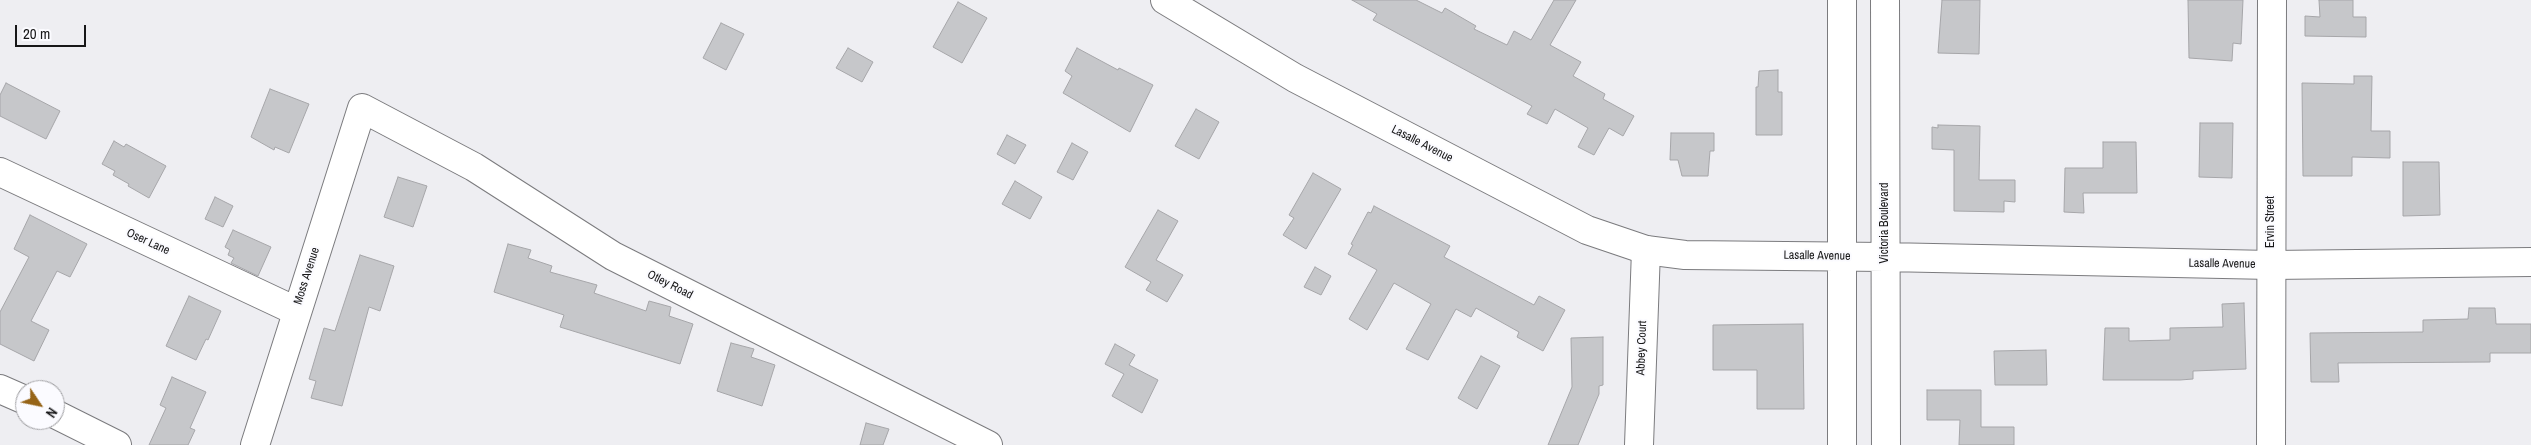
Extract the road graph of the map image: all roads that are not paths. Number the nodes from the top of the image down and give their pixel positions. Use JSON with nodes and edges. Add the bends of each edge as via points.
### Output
{"nodes":[{"id":1,"x":1165,"y":0,"type":"edge"},
{"id":2,"x":1842,"y":0,"type":"edge"},
{"id":3,"x":1885,"y":0,"type":"edge"},
{"id":4,"x":2272,"y":0,"type":"edge"},
{"id":5,"x":362,"y":108,"type":"joint"},
{"id":6,"x":0,"y":172,"type":"edge"},
{"id":7,"x":1646,"y":250,"type":"junction"},
{"id":8,"x":1842,"y":256,"type":"junction"},
{"id":9,"x":1885,"y":257,"type":"junction"},
{"id":10,"x":2531,"y":262,"type":"edge"},
{"id":11,"x":2271,"y":265,"type":"junction"},
{"id":12,"x":296,"y":311,"type":"junction"},
{"id":13,"x":0,"y":389,"type":"edge"},
{"id":14,"x":15,"y":396,"type":"edge"},
{"id":15,"x":65,"y":419,"type":"edge"},
{"id":16,"x":117,"y":445,"type":"edge"},
{"id":17,"x":255,"y":445,"type":"edge"},
{"id":18,"x":988,"y":445,"type":"edge"},
{"id":19,"x":1639,"y":445,"type":"edge"},
{"id":20,"x":1842,"y":445,"type":"edge"},
{"id":21,"x":1886,"y":445,"type":"edge"},
{"id":22,"x":2271,"y":445,"type":"edge"}],
"edges":[{"from":1,"to":7,"type":"main road","name":"Lasalle Avenue","via":[[1313,87],[1588,230]]},
{"from":2,"to":8,"type":"main road"},
{"from":3,"to":9,"type":"main road","name":"Victoria Boulevard"},
{"from":4,"to":11,"type":"main road","name":"Ervin Street"},
{"from":5,"to":12,"type":"main road","name":"Moss Avenue"},
{"from":5,"to":18,"type":"main road","name":"Otley Road","via":[[474,167],[612,256]]},
{"from":6,"to":12,"type":"main road","name":"Oser Lane"},
{"from":7,"to":8,"type":"main road","name":"Lasalle Avenue","via":[[1685,255]]},
{"from":7,"to":19,"type":"main road","name":"Abbey Court"},
{"from":8,"to":9,"type":"main road","name":"Lasalle Avenue"},
{"from":8,"to":20,"type":"main road"},
{"from":9,"to":11,"type":"main road","name":"Lasalle Avenue"},
{"from":9,"to":21,"type":"main road","name":"Victoria Boulevard"},
{"from":10,"to":11,"type":"main road","name":"Lasalle Avenue"},
{"from":11,"to":22,"type":"main road","name":"Ervin Street"},
{"from":12,"to":17,"type":"main road","name":"Moss Avenue"},
{"from":13,"to":14,"type":"main road"},
{"from":15,"to":16,"type":"main road"}]}
